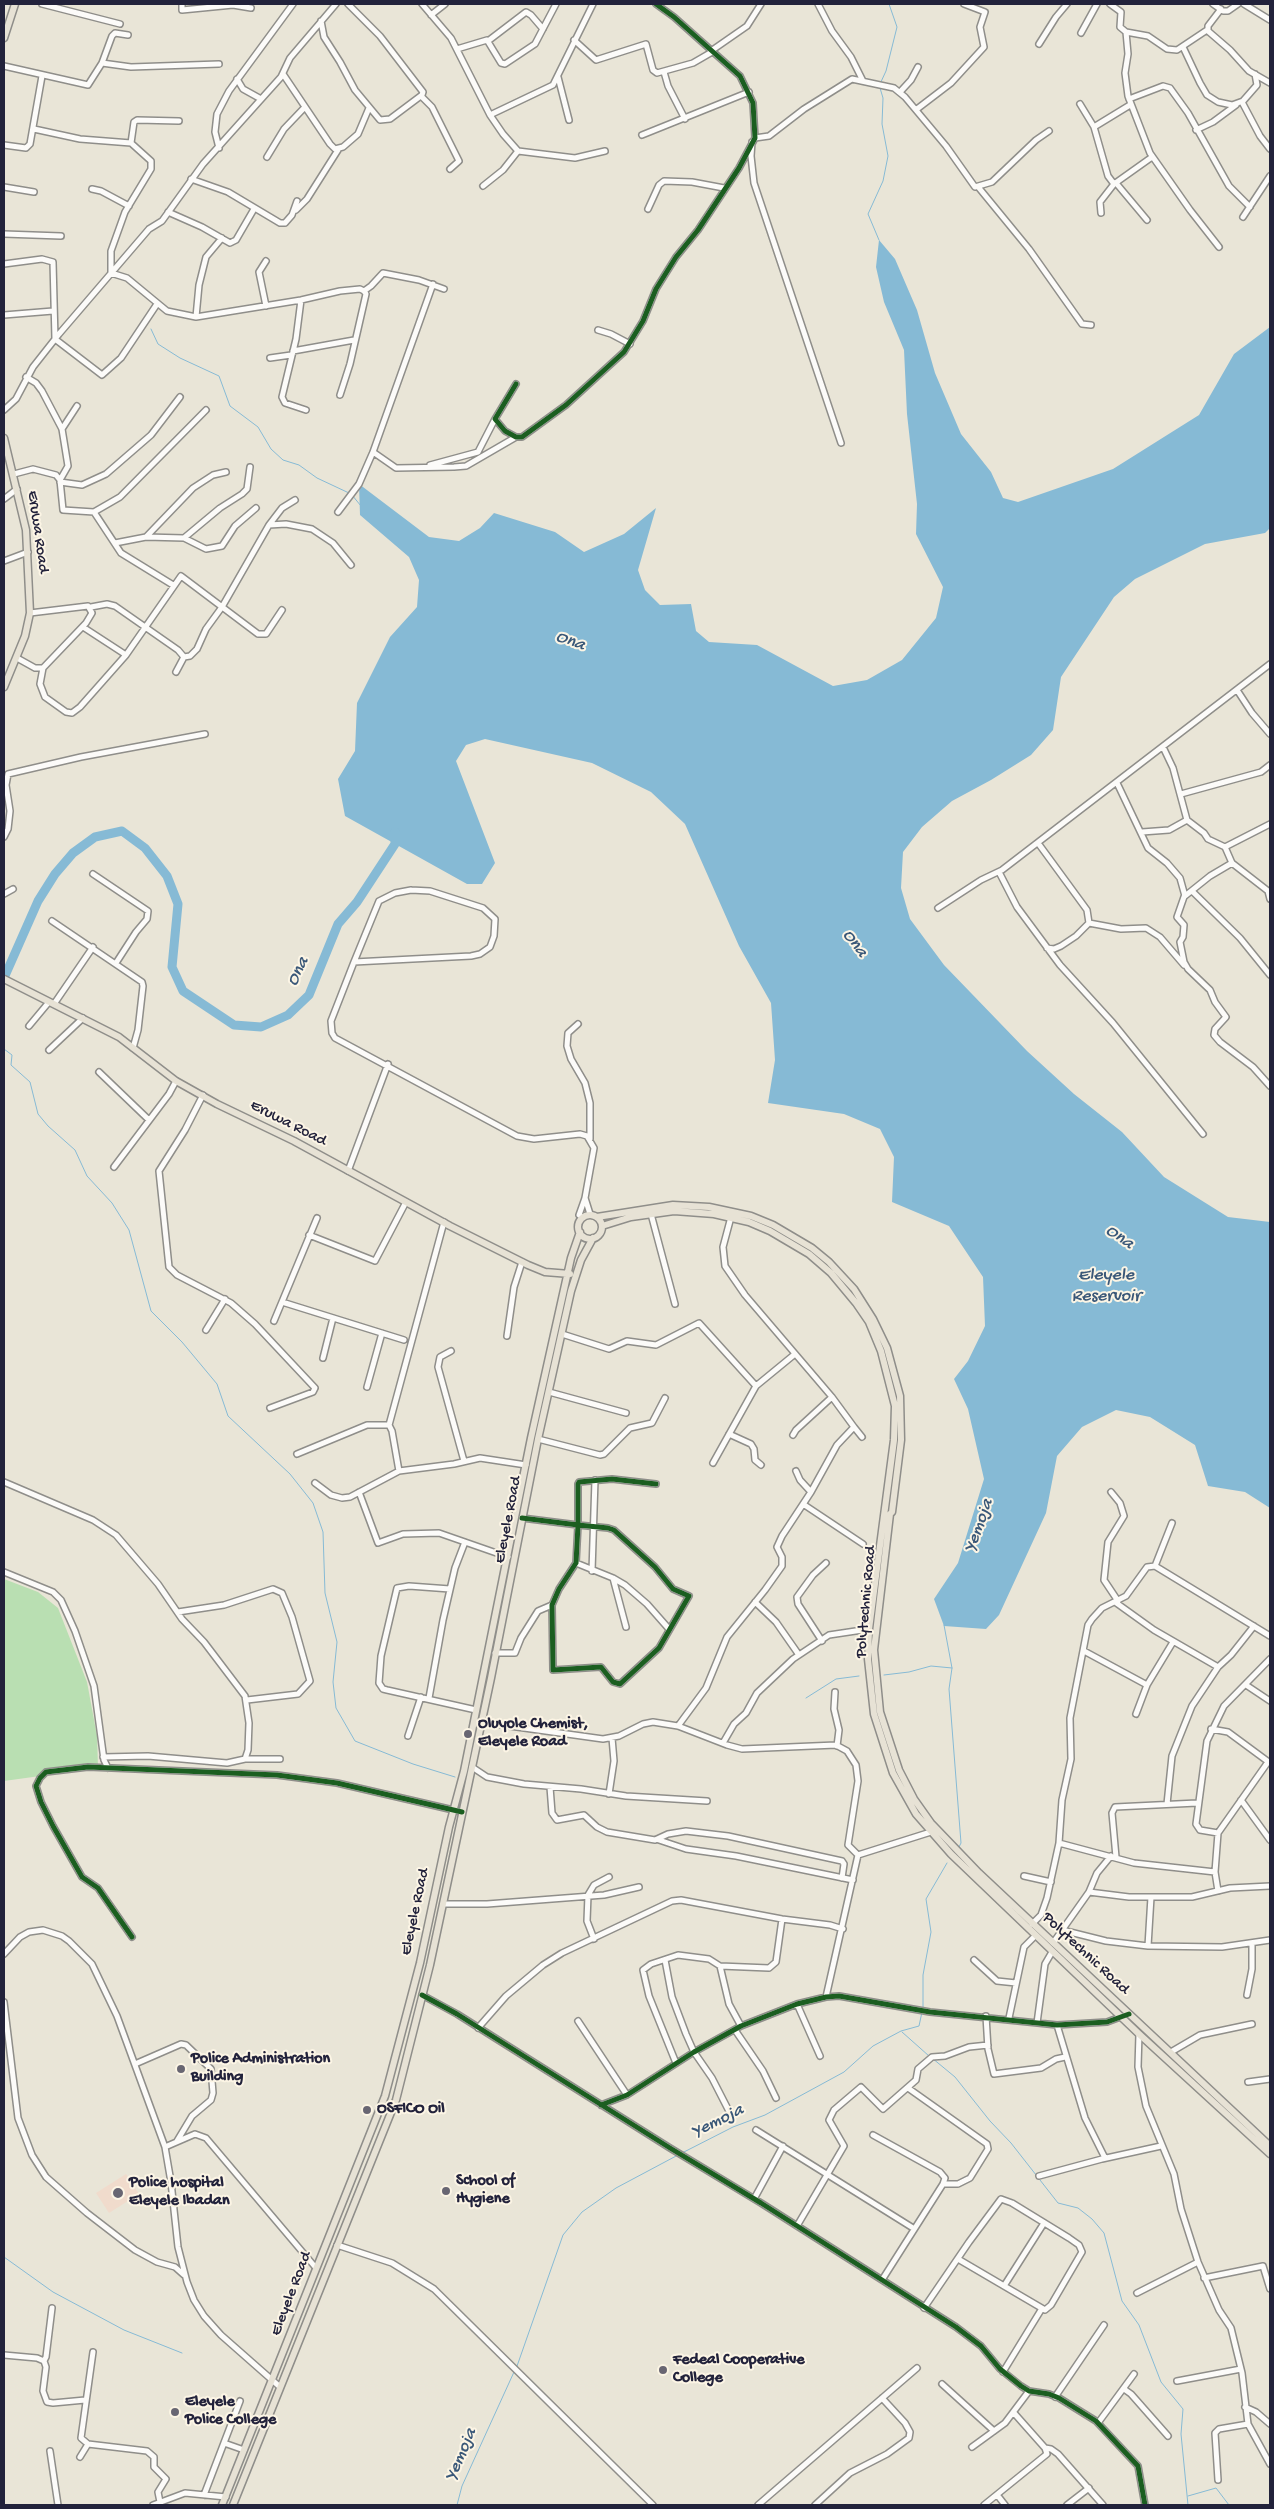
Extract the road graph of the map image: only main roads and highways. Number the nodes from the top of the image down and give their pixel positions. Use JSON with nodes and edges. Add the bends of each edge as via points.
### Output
{"nodes":[{"id":1,"x":15,"y":4,"type":"edge"},
{"id":2,"x":4,"y":38,"type":"edge"},
{"id":3,"x":4,"y":438,"type":"edge"},
{"id":4,"x":4,"y":687,"type":"edge"},
{"id":5,"x":4,"y":979,"type":"edge"},
{"id":6,"x":596,"y":1216,"type":"junction"},
{"id":7,"x":602,"y":1226,"type":"junction"},
{"id":8,"x":580,"y":1232,"type":"junction"},
{"id":9,"x":593,"y":1238,"type":"junction"},
{"id":10,"x":573,"y":1274,"type":"junction"},
{"id":11,"x":556,"y":1344,"type":"junction"},
{"id":12,"x":552,"y":1365,"type":"junction"},
{"id":13,"x":469,"y":1770,"type":"junction"},
{"id":14,"x":934,"y":1831,"type":"junction"},
{"id":15,"x":1126,"y":2015,"type":"junction"},
{"id":16,"x":385,"y":2096,"type":"junction"},
{"id":17,"x":396,"y":2100,"type":"junction"},
{"id":18,"x":1270,"y":2146,"type":"edge"},
{"id":19,"x":1270,"y":2154,"type":"edge"},
{"id":20,"x":222,"y":2505,"type":"edge"},
{"id":21,"x":233,"y":2505,"type":"edge"}],
"edges":[{"from":1,"to":2,"type":"main road"},
{"from":3,"to":4,"type":"main road","name":"Eruwa Road","via":[[28,552],[30,613],[28,628]]},
{"from":5,"to":10,"type":"main road","name":"Eruwa Road","via":[[83,1018],[133,1048],[176,1081],[444,1222],[545,1272]]},
{"from":6,"to":7,"type":"main road"},
{"from":6,"to":8,"type":"main road","via":[[582,1217],[578,1224]]},
{"from":6,"to":14,"type":"main road","name":"Polytechnic Road","via":[[673,1205],[709,1207],[751,1216],[794,1237],[822,1256],[854,1289],[874,1318],[894,1366],[902,1423],[876,1630],[877,1696],[884,1729],[899,1770]]},
{"from":7,"to":9,"type":"main road","via":[[600,1234]]},
{"from":7,"to":14,"type":"main road","name":"Polytechnic Road","via":[[674,1211],[731,1217],[770,1231],[818,1261],[869,1322],[892,1389],[896,1422],[869,1629],[868,1673],[878,1732],[893,1773],[916,1814]]},
{"from":8,"to":9,"type":"main road","via":[[587,1238]]},
{"from":8,"to":10,"type":"main road","via":[[571,1258]]},
{"from":9,"to":10,"type":"main road"},
{"from":10,"to":11,"type":"main road","name":"Eleyele Road"},
{"from":10,"to":11,"type":"main road","name":"Eleyele Road","via":[[562,1334]]},
{"from":11,"to":12,"type":"main road","name":"Eleyele Road"},
{"from":12,"to":13,"type":"main road","name":"Eleyele Road"},
{"from":12,"to":13,"type":"main road","name":"Eleyele Road","via":[[526,1465],[476,1710]]},
{"from":13,"to":16,"type":"main road","name":"Eleyele Road","via":[[456,1802],[420,1963]]},
{"from":13,"to":17,"type":"main road","name":"Eleyele Road","via":[[422,1995]]},
{"from":14,"to":15,"type":"main road","name":"Polytechnic Road"},
{"from":14,"to":15,"type":"main road","name":"Polytechnic Road","via":[[1035,1936]]},
{"from":15,"to":18,"type":"main road","name":"Polytechnic Road","via":[[1171,2052]]},
{"from":15,"to":19,"type":"main road","name":"Polytechnic Road","via":[[1139,2034]]},
{"from":16,"to":17,"type":"main road"},
{"from":16,"to":20,"type":"main road","name":"Eleyele Road"},
{"from":17,"to":21,"type":"main road","name":"Eleyele Road"}]}
